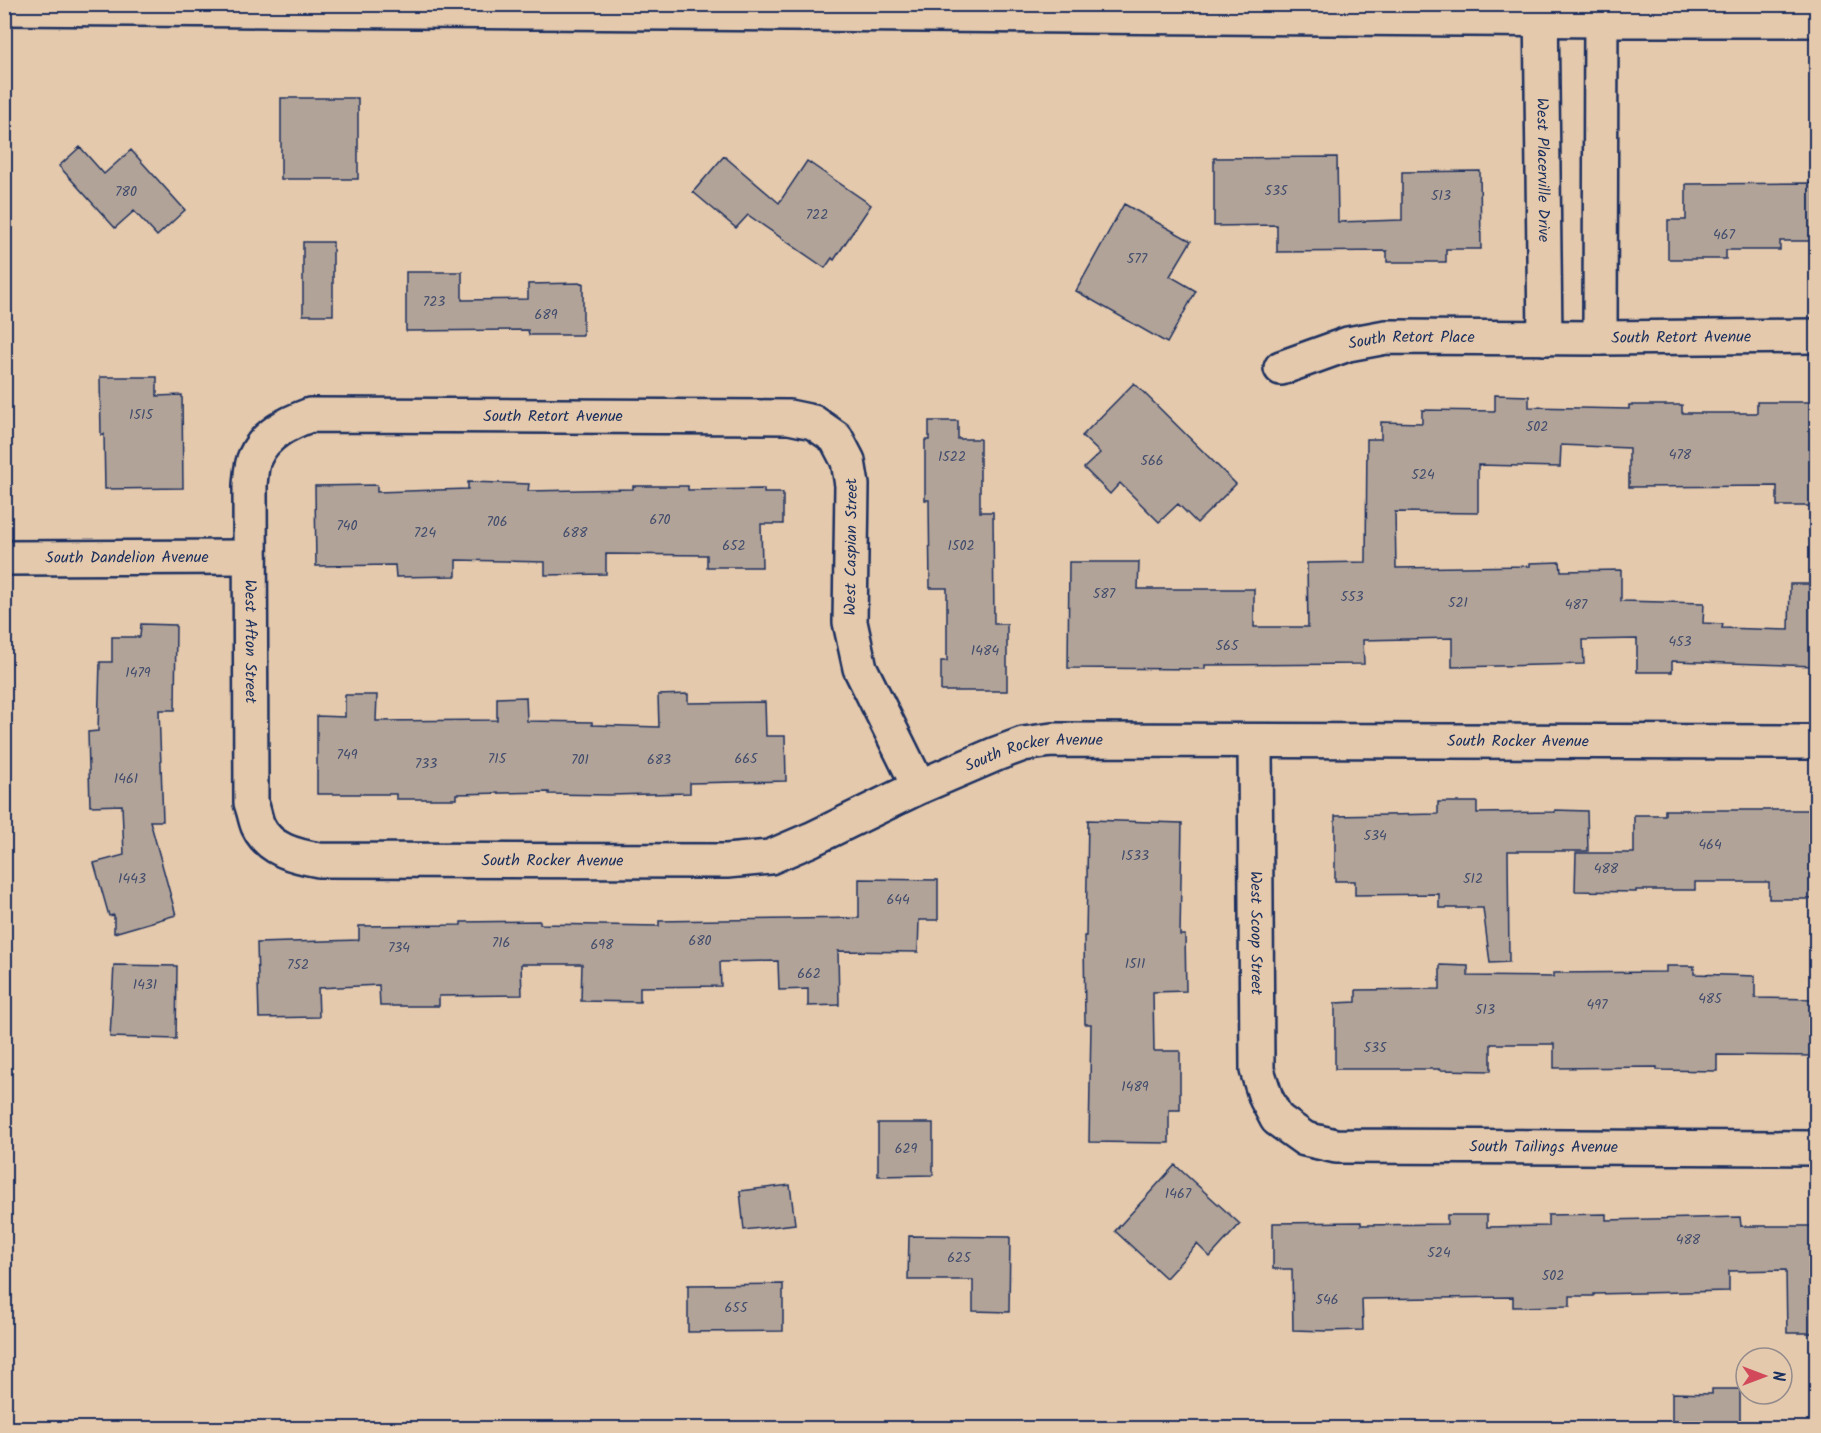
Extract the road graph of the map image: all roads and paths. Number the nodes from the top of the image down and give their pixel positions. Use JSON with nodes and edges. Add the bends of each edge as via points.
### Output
{"nodes":[{"id":1,"x":4,"y":8,"type":"edge"},
{"id":2,"x":1541,"y":12,"type":"edge"},
{"id":3,"x":1601,"y":12,"type":"edge"},
{"id":4,"x":1816,"y":20,"type":"edge"},
{"id":5,"x":1816,"y":336,"type":"edge"},
{"id":6,"x":1545,"y":338,"type":"junction"},
{"id":7,"x":1600,"y":338,"type":"junction"},
{"id":8,"x":1281,"y":368,"type":"dead end"},
{"id":9,"x":271,"y":436,"type":"joint"},
{"id":10,"x":836,"y":438,"type":"joint"},
{"id":11,"x":249,"y":556,"type":"junction"},
{"id":12,"x":4,"y":558,"type":"edge"},
{"id":13,"x":1255,"y":741,"type":"junction"},
{"id":14,"x":1816,"y":742,"type":"edge"},
{"id":15,"x":919,"y":787,"type":"junction"},
{"id":16,"x":275,"y":846,"type":"joint"},
{"id":17,"x":1277,"y":1119,"type":"joint"},
{"id":18,"x":1816,"y":1148,"type":"edge"}],
"edges":[{"from":1,"to":2,"type":"street"},
{"from":2,"to":3,"type":"street"},
{"from":2,"to":6,"type":"street","name":"West Placerville Drive"},
{"from":3,"to":4,"type":"street"},
{"from":3,"to":7,"type":"street"},
{"from":5,"to":7,"type":"street","name":"South Retort Avenue"},
{"from":6,"to":7,"type":"street","name":"South Retort Avenue"},
{"from":6,"to":8,"type":"street","name":"South Retort Place","via":[[1386,337],[1348,344]]},
{"from":9,"to":10,"type":"street","name":"South Retort Avenue","via":[[310,415],[789,417],[813,422]]},
{"from":9,"to":11,"type":"street","name":"West Afton Street","via":[[255,457],[249,485]]},
{"from":10,"to":15,"type":"street","name":"West Caspian Street","via":[[848,461],[852,485],[850,622],[860,668]]},
{"from":11,"to":12,"type":"street","name":"South Dandelion Avenue"},
{"from":11,"to":16,"type":"street","name":"West Afton Street","via":[[251,803],[259,828]]},
{"from":13,"to":14,"type":"street","name":"South Rocker Avenue"},
{"from":13,"to":15,"type":"street","name":"South Rocker Avenue","via":[[1052,740],[1023,744]]},
{"from":13,"to":17,"type":"street","name":"West Scoop Street","via":[[1257,1070]]},
{"from":15,"to":16,"type":"street","name":"South Rocker Avenue","via":[[770,856],[727,861],[319,860]]},
{"from":17,"to":18,"type":"street","name":"South Tailings Avenue","via":[[1305,1139],[1336,1146]]}]}
